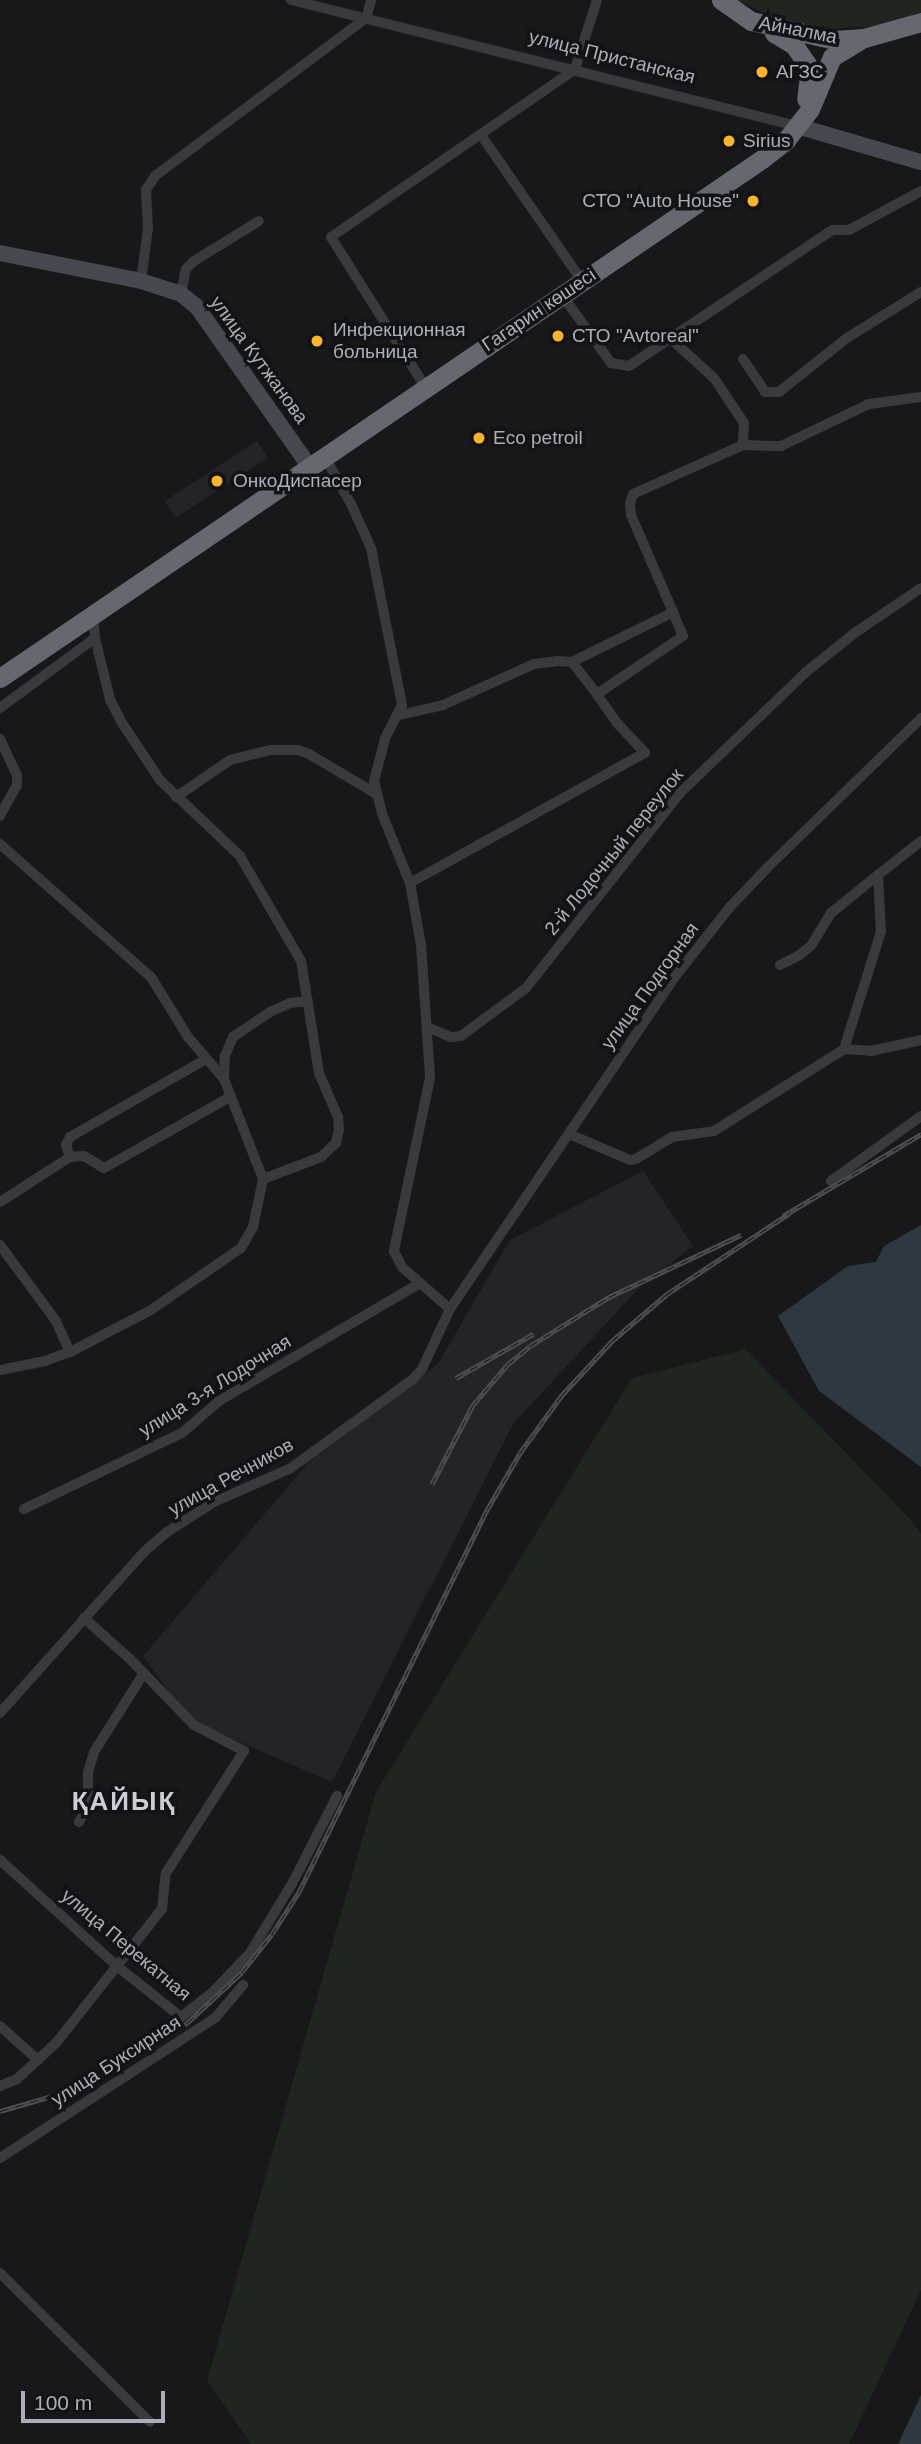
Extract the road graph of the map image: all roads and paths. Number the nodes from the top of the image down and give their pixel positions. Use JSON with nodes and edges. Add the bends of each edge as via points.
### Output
{"nodes":[{"id":1,"x":291,"y":0,"type":"edge"},
{"id":2,"x":371,"y":0,"type":"edge"},
{"id":3,"x":597,"y":0,"type":"edge"},
{"id":4,"x":721,"y":0,"type":"edge"},
{"id":5,"x":366,"y":18,"type":"junction"},
{"id":6,"x":751,"y":21,"type":"junction"},
{"id":7,"x":921,"y":22,"type":"edge"},
{"id":8,"x":864,"y":38,"type":"junction"},
{"id":9,"x":575,"y":69,"type":"junction"},
{"id":10,"x":797,"y":126,"type":"junction"},
{"id":11,"x":481,"y":135,"type":"junction"},
{"id":12,"x":921,"y":162,"type":"edge"},
{"id":13,"x":921,"y":191,"type":"edge"},
{"id":14,"x":259,"y":221,"type":"dead end"},
{"id":15,"x":0,"y":253,"type":"edge"},
{"id":16,"x":141,"y":281,"type":"junction"},
{"id":17,"x":582,"y":281,"type":"junction"},
{"id":18,"x":921,"y":292,"type":"edge"},
{"id":19,"x":181,"y":294,"type":"junction"},
{"id":20,"x":562,"y":295,"type":"junction"},
{"id":21,"x":670,"y":338,"type":"junction"},
{"id":22,"x":743,"y":359,"type":"dead end"},
{"id":23,"x":426,"y":388,"type":"junction"},
{"id":24,"x":921,"y":397,"type":"edge"},
{"id":25,"x":743,"y":445,"type":"junction"},
{"id":26,"x":318,"y":462,"type":"junction"},
{"id":27,"x":921,"y":588,"type":"edge"},
{"id":28,"x":673,"y":612,"type":"junction"},
{"id":29,"x":93,"y":614,"type":"junction"},
{"id":30,"x":95,"y":638,"type":"junction"},
{"id":31,"x":572,"y":663,"type":"junction"},
{"id":32,"x":0,"y":678,"type":"edge"},
{"id":33,"x":597,"y":694,"type":"junction"},
{"id":34,"x":0,"y":708,"type":"edge"},
{"id":35,"x":400,"y":715,"type":"junction"},
{"id":36,"x":921,"y":718,"type":"edge"},
{"id":37,"x":0,"y":739,"type":"edge"},
{"id":38,"x":375,"y":793,"type":"junction"},
{"id":39,"x":176,"y":797,"type":"junction"},
{"id":40,"x":0,"y":816,"type":"edge"},
{"id":41,"x":921,"y":841,"type":"edge"},
{"id":42,"x":1,"y":846,"type":"edge"},
{"id":43,"x":878,"y":876,"type":"junction"},
{"id":44,"x":410,"y":883,"type":"junction"},
{"id":45,"x":780,"y":965,"type":"dead end"},
{"id":46,"x":307,"y":1001,"type":"junction"},
{"id":47,"x":427,"y":1027,"type":"junction"},
{"id":48,"x":921,"y":1040,"type":"edge"},
{"id":49,"x":844,"y":1049,"type":"junction"},
{"id":50,"x":206,"y":1059,"type":"junction"},
{"id":51,"x":224,"y":1079,"type":"junction"},
{"id":52,"x":230,"y":1097,"type":"junction"},
{"id":53,"x":921,"y":1116,"type":"edge"},
{"id":54,"x":569,"y":1134,"type":"junction"},
{"id":55,"x":70,"y":1157,"type":"junction"},
{"id":56,"x":263,"y":1179,"type":"junction"},
{"id":57,"x":831,"y":1181,"type":"dead end"},
{"id":58,"x":0,"y":1202,"type":"edge"},
{"id":59,"x":0,"y":1245,"type":"edge"},
{"id":60,"x":420,"y":1283,"type":"junction"},
{"id":61,"x":450,"y":1309,"type":"junction"},
{"id":62,"x":69,"y":1352,"type":"junction"},
{"id":63,"x":0,"y":1370,"type":"edge"},
{"id":64,"x":24,"y":1509,"type":"dead end"},
{"id":65,"x":85,"y":1618,"type":"junction"},
{"id":66,"x":144,"y":1673,"type":"junction"},
{"id":67,"x":0,"y":1713,"type":"edge"},
{"id":68,"x":337,"y":1796,"type":"dead end"},
{"id":69,"x":79,"y":1822,"type":"dead end"},
{"id":70,"x":0,"y":1860,"type":"edge"},
{"id":71,"x":117,"y":1966,"type":"junction"},
{"id":72,"x":243,"y":1984,"type":"dead end"},
{"id":73,"x":0,"y":2026,"type":"edge"},
{"id":74,"x":38,"y":2060,"type":"junction"},
{"id":75,"x":0,"y":2087,"type":"edge"},
{"id":76,"x":0,"y":2158,"type":"edge"},
{"id":77,"x":0,"y":2273,"type":"edge"},
{"id":78,"x":150,"y":2422,"type":"dead end"}],
"edges":[{"from":1,"to":5,"type":"street","name":"улица Пристанская"},
{"from":2,"to":5,"type":"street"},
{"from":3,"to":9,"type":"street"},
{"from":4,"to":6,"type":"highway","name":"Айналма"},
{"from":5,"to":9,"type":"street","name":"улица Пристанская"},
{"from":5,"to":16,"type":"street","via":[[155,176],[146,190],[148,228]]},
{"from":6,"to":8,"type":"highway","name":"Айналма","via":[[835,40]]},
{"from":6,"to":10,"type":"highway","via":[[794,45],[807,64],[806,99]]},
{"from":7,"to":8,"type":"highway","name":"Айналма"},
{"from":8,"to":10,"type":"highway","name":"Гагарин көшесі","via":[[832,57],[815,100]]},
{"from":9,"to":10,"type":"street","name":"улица Пристанская"},
{"from":9,"to":11,"type":"street"},
{"from":10,"to":12,"type":"street","name":"улица Пристанская"},
{"from":10,"to":17,"type":"highway","name":"Гагарин көшесі","via":[[762,159]]},
{"from":11,"to":17,"type":"street"},
{"from":11,"to":23,"type":"street","via":[[331,237]]},
{"from":13,"to":21,"type":"street","via":[[849,230],[832,230]]},
{"from":14,"to":19,"type":"street","via":[[194,261],[186,269]]},
{"from":15,"to":16,"type":"street","name":"улица Кутжанова"},
{"from":16,"to":19,"type":"street","name":"улица Кутжанова"},
{"from":17,"to":20,"type":"highway","name":"Гагарин көшесі"},
{"from":18,"to":22,"type":"street","via":[[846,338],[779,392],[765,391]]},
{"from":19,"to":26,"type":"street","name":"улица Кутжанова","via":[[197,307]]},
{"from":20,"to":21,"type":"street","via":[[617,366],[629,366]]},
{"from":20,"to":23,"type":"highway","name":"Гагарин көшесі"},
{"from":21,"to":25,"type":"street","via":[[714,378],[744,423]]},
{"from":23,"to":26,"type":"highway","name":"Гагарин көшесі"},
{"from":24,"to":25,"type":"street","via":[[869,404],[781,446]]},
{"from":25,"to":28,"type":"street","via":[[633,494],[631,515]]},
{"from":26,"to":29,"type":"highway","name":"Гагарин көшесі"},
{"from":26,"to":35,"type":"street","via":[[351,504],[370,548],[402,705]]},
{"from":27,"to":47,"type":"street","name":"2-й Лодочный переулок","via":[[806,672],[681,792],[526,988],[461,1036],[442,1035]]},
{"from":28,"to":31,"type":"street"},
{"from":28,"to":33,"type":"street","via":[[683,636]]},
{"from":29,"to":30,"type":"street"},
{"from":29,"to":32,"type":"highway","name":"Гагарин көшесі"},
{"from":30,"to":34,"type":"street"},
{"from":30,"to":39,"type":"street","via":[[110,699],[122,723]]},
{"from":31,"to":33,"type":"street","name":"2-й Лодочный переулок"},
{"from":31,"to":35,"type":"street","via":[[534,664],[443,705]]},
{"from":33,"to":44,"type":"street","name":"2-й Лодочный переулок","via":[[645,753]]},
{"from":35,"to":38,"type":"street","via":[[385,739],[376,767]]},
{"from":36,"to":54,"type":"street","name":"улица Подгорная","via":[[729,908],[674,978]]},
{"from":37,"to":40,"type":"street","via":[[17,775],[17,785]]},
{"from":38,"to":39,"type":"street","via":[[309,754],[270,750],[230,760]]},
{"from":38,"to":44,"type":"street"},
{"from":39,"to":46,"type":"street","via":[[240,856],[253,876],[301,961]]},
{"from":41,"to":43,"type":"street"},
{"from":42,"to":50,"type":"street","via":[[151,977]]},
{"from":43,"to":45,"type":"street","via":[[831,914],[811,946]]},
{"from":43,"to":49,"type":"street","via":[[881,932]]},
{"from":44,"to":47,"type":"street","via":[[421,946]]},
{"from":46,"to":51,"type":"street","via":[[270,1012],[233,1037],[225,1056]]},
{"from":46,"to":56,"type":"street","via":[[319,1073],[338,1117],[336,1143],[321,1157]]},
{"from":47,"to":60,"type":"street","via":[[430,1078],[394,1242],[396,1258]]},
{"from":48,"to":49,"type":"street","via":[[871,1051]]},
{"from":49,"to":54,"type":"street","via":[[714,1132],[672,1137],[636,1159]]},
{"from":50,"to":51,"type":"street"},
{"from":50,"to":55,"type":"street","via":[[69,1137]]},
{"from":51,"to":52,"type":"street"},
{"from":52,"to":55,"type":"street","via":[[104,1168],[84,1156]]},
{"from":52,"to":56,"type":"street"},
{"from":53,"to":57,"type":"street"},
{"from":54,"to":61,"type":"street","name":"улица Подгорная"},
{"from":55,"to":58,"type":"street"},
{"from":56,"to":62,"type":"street","via":[[253,1227],[241,1248],[151,1310]]},
{"from":59,"to":62,"type":"street","via":[[57,1321]]},
{"from":60,"to":61,"type":"street"},
{"from":60,"to":64,"type":"street","name":"улица 3-я Лодочная","via":[[212,1406],[182,1433]]},
{"from":61,"to":65,"type":"street","name":"улица Речников","via":[[422,1369],[413,1378],[290,1468],[214,1502],[167,1532]]},
{"from":62,"to":63,"type":"street"},
{"from":65,"to":66,"type":"street"},
{"from":65,"to":67,"type":"street","name":"улица Речников"},
{"from":66,"to":69,"type":"street","via":[[94,1752],[88,1772],[88,1807]]},
{"from":66,"to":71,"type":"street","via":[[194,1726],[244,1751],[166,1872],[162,1909]]},
{"from":68,"to":71,"type":"street","name":"улица Перекатная","via":[[250,1953],[181,2017]]},
{"from":70,"to":71,"type":"street","name":"улица Перекатная"},
{"from":71,"to":74,"type":"street"},
{"from":72,"to":76,"type":"street","name":"улица Буксирная","via":[[216,2017]]},
{"from":73,"to":74,"type":"street"},
{"from":74,"to":75,"type":"street"},
{"from":77,"to":78,"type":"street"}]}
